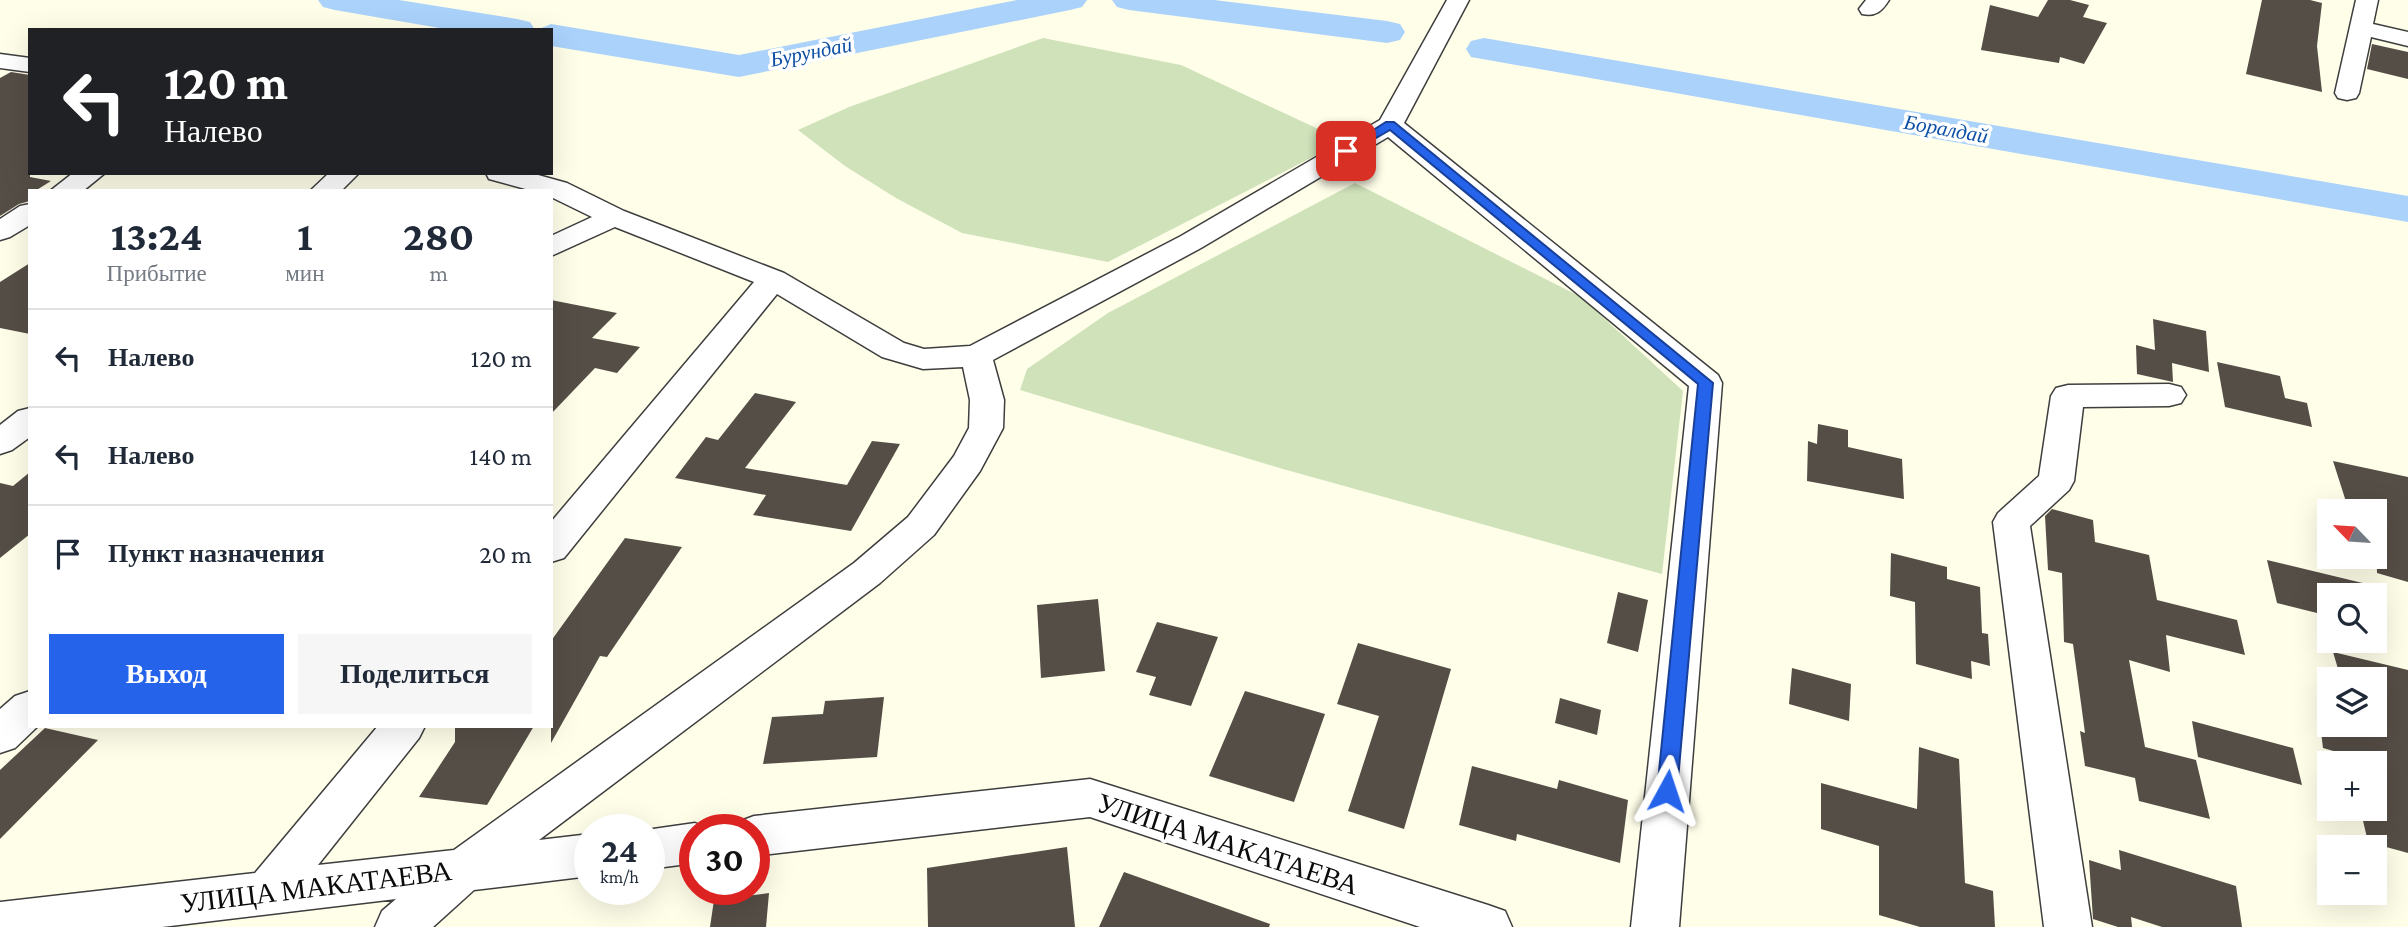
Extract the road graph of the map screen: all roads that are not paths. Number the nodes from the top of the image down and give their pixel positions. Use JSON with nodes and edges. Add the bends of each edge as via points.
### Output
{"nodes":[{"id":1,"x":1458,"y":0,"type":"edge"},
{"id":2,"x":2367,"y":0,"type":"edge"},
{"id":3,"x":2360,"y":28,"type":"junction"},
{"id":4,"x":2408,"y":39,"type":"edge"},
{"id":5,"x":0,"y":61,"type":"edge"},
{"id":6,"x":28,"y":65,"type":"edge"},
{"id":7,"x":2347,"y":93,"type":"dead end"},
{"id":8,"x":1390,"y":125,"type":"junction"},
{"id":9,"x":89,"y":175,"type":"edge"},
{"id":10,"x":344,"y":175,"type":"edge"},
{"id":11,"x":506,"y":175,"type":"edge"},
{"id":12,"x":67,"y":189,"type":"edge"},
{"id":13,"x":326,"y":189,"type":"edge"},
{"id":14,"x":28,"y":213,"type":"edge"},
{"id":15,"x":614,"y":217,"type":"junction"},
{"id":16,"x":0,"y":231,"type":"edge"},
{"id":17,"x":553,"y":246,"type":"edge"},
{"id":18,"x":773,"y":279,"type":"junction"},
{"id":19,"x":976,"y":356,"type":"junction"},
{"id":20,"x":2169,"y":395,"type":"dead end"},
{"id":21,"x":28,"y":421,"type":"edge"},
{"id":22,"x":0,"y":442,"type":"edge"},
{"id":23,"x":553,"y":546,"type":"edge"},
{"id":24,"x":28,"y":710,"type":"edge"},
{"id":25,"x":402,"y":728,"type":"edge"},
{"id":26,"x":0,"y":735,"type":"edge"},
{"id":27,"x":770,"y":834,"type":"edge"},
{"id":28,"x":574,"y":857,"type":"edge"},
{"id":29,"x":463,"y":870,"type":"junction"},
{"id":30,"x":267,"y":893,"type":"junction"},
{"id":31,"x":0,"y":924,"type":"edge"},
{"id":32,"x":399,"y":927,"type":"edge"},
{"id":33,"x":1488,"y":927,"type":"edge"},
{"id":34,"x":1655,"y":927,"type":"edge"},
{"id":35,"x":2068,"y":927,"type":"edge"}],
"edges":[{"from":1,"to":8,"type":"street"},
{"from":2,"to":3,"type":"street"},
{"from":3,"to":4,"type":"street"},
{"from":3,"to":7,"type":"street"},
{"from":5,"to":6,"type":"street"},
{"from":8,"to":19,"type":"street","via":[[1191,242]]},
{"from":8,"to":34,"type":"street","via":[[1706,383]]},
{"from":9,"to":12,"type":"street"},
{"from":10,"to":13,"type":"street"},
{"from":11,"to":15,"type":"street","via":[[557,189]]},
{"from":14,"to":16,"type":"street"},
{"from":15,"to":17,"type":"street"},
{"from":15,"to":18,"type":"street"},
{"from":18,"to":19,"type":"street","via":[[893,350],[923,359]]},
{"from":18,"to":23,"type":"street"},
{"from":19,"to":29,"type":"street","via":[[987,400],[986,428],[968,462],[921,526],[867,573]]},
{"from":20,"to":35,"type":"street","via":[[2068,396],[2056,481],[2011,522]]},
{"from":21,"to":22,"type":"street"},
{"from":24,"to":26,"type":"street"},
{"from":25,"to":30,"type":"street"},
{"from":27,"to":33,"type":"street","name":"УЛИЦА МАКАТАЕВА","via":[[1090,798]]},
{"from":28,"to":29,"type":"street","name":"УЛИЦА МАКАТАЕВА"},
{"from":29,"to":30,"type":"street","name":"УЛИЦА МАКАТАЕВА"},
{"from":29,"to":32,"type":"street"},
{"from":30,"to":31,"type":"street","name":"УЛИЦА МАКАТАЕВА"}]}
